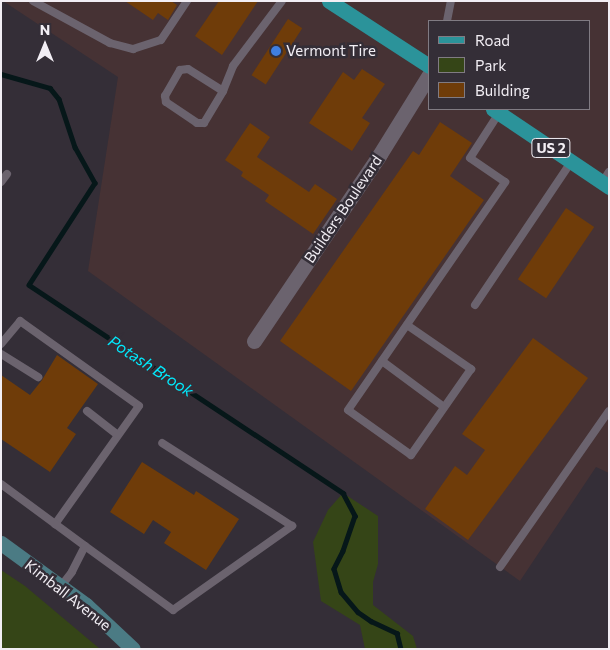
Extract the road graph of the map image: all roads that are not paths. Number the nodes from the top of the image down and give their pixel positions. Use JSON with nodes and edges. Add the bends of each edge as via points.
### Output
{"nodes":[{"id":1,"x":33,"y":1,"type":"edge"},
{"id":2,"x":186,"y":1,"type":"edge"},
{"id":3,"x":282,"y":1,"type":"edge"},
{"id":4,"x":329,"y":1,"type":"edge"},
{"id":5,"x":451,"y":1,"type":"edge"},
{"id":6,"x":44,"y":4,"type":"edge"},
{"id":7,"x":447,"y":20,"type":"edge"},
{"id":8,"x":428,"y":65,"type":"edge"},
{"id":9,"x":428,"y":77,"type":"edge"},
{"id":10,"x":223,"y":91,"type":"junction"},
{"id":11,"x":496,"y":111,"type":"edge"},
{"id":12,"x":571,"y":162,"type":"junction"},
{"id":13,"x":7,"y":174,"type":"dead end"},
{"id":14,"x":607,"y":181,"type":"edge"},
{"id":15,"x":1,"y":182,"type":"edge"},
{"id":16,"x":475,"y":305,"type":"dead end"},
{"id":17,"x":407,"y":325,"type":"junction"},
{"id":18,"x":254,"y":341,"type":"dead end"},
{"id":19,"x":1,"y":344,"type":"edge"},
{"id":20,"x":1,"y":354,"type":"edge"},
{"id":21,"x":382,"y":362,"type":"junction"},
{"id":22,"x":38,"y":377,"type":"dead end"},
{"id":23,"x":444,"y":407,"type":"junction"},
{"id":24,"x":87,"y":411,"type":"dead end"},
{"id":25,"x":609,"y":411,"type":"edge"},
{"id":26,"x":118,"y":435,"type":"junction"},
{"id":27,"x":162,"y":443,"type":"dead end"},
{"id":28,"x":1,"y":484,"type":"edge"},
{"id":29,"x":55,"y":524,"type":"junction"},
{"id":30,"x":1,"y":543,"type":"edge"},
{"id":31,"x":86,"y":546,"type":"junction"},
{"id":32,"x":500,"y":567,"type":"dead end"},
{"id":33,"x":61,"y":586,"type":"junction"},
{"id":34,"x":133,"y":649,"type":"edge"}],
"edges":[{"from":1,"to":6,"type":"lane"},
{"from":2,"to":6,"type":"lane","via":[[160,40],[132,49],[110,43]]},
{"from":3,"to":10,"type":"lane","via":[[233,66]]},
{"from":4,"to":8,"type":"main road"},
{"from":5,"to":7,"type":"lane"},
{"from":9,"to":18,"type":"street","name":"Builders Boulevard"},
{"from":10,"to":10,"type":"lane","via":[[204,123],[197,123],[166,102],[165,96],[180,70],[188,69]]},
{"from":11,"to":12,"type":"main road","number":"US 2"},
{"from":11,"to":17,"type":"lane","via":[[470,158],[505,182]]},
{"from":12,"to":14,"type":"main road","number":"US 2"},
{"from":12,"to":16,"type":"lane"},
{"from":13,"to":15,"type":"lane"},
{"from":17,"to":21,"type":"lane"},
{"from":17,"to":23,"type":"lane","via":[[471,369]]},
{"from":19,"to":26,"type":"lane","via":[[20,321],[139,406]]},
{"from":20,"to":22,"type":"lane"},
{"from":21,"to":23,"type":"lane"},
{"from":21,"to":23,"type":"lane","via":[[348,410],[411,455]]},
{"from":24,"to":26,"type":"lane"},
{"from":25,"to":32,"type":"lane"},
{"from":26,"to":29,"type":"lane"},
{"from":27,"to":31,"type":"lane","via":[[292,526],[173,610]]},
{"from":28,"to":29,"type":"lane"},
{"from":29,"to":31,"type":"lane"},
{"from":30,"to":33,"type":"main road","name":"Kimball Avenue"},
{"from":31,"to":33,"type":"lane"},
{"from":33,"to":34,"type":"main road","name":"Kimball Avenue"}]}
